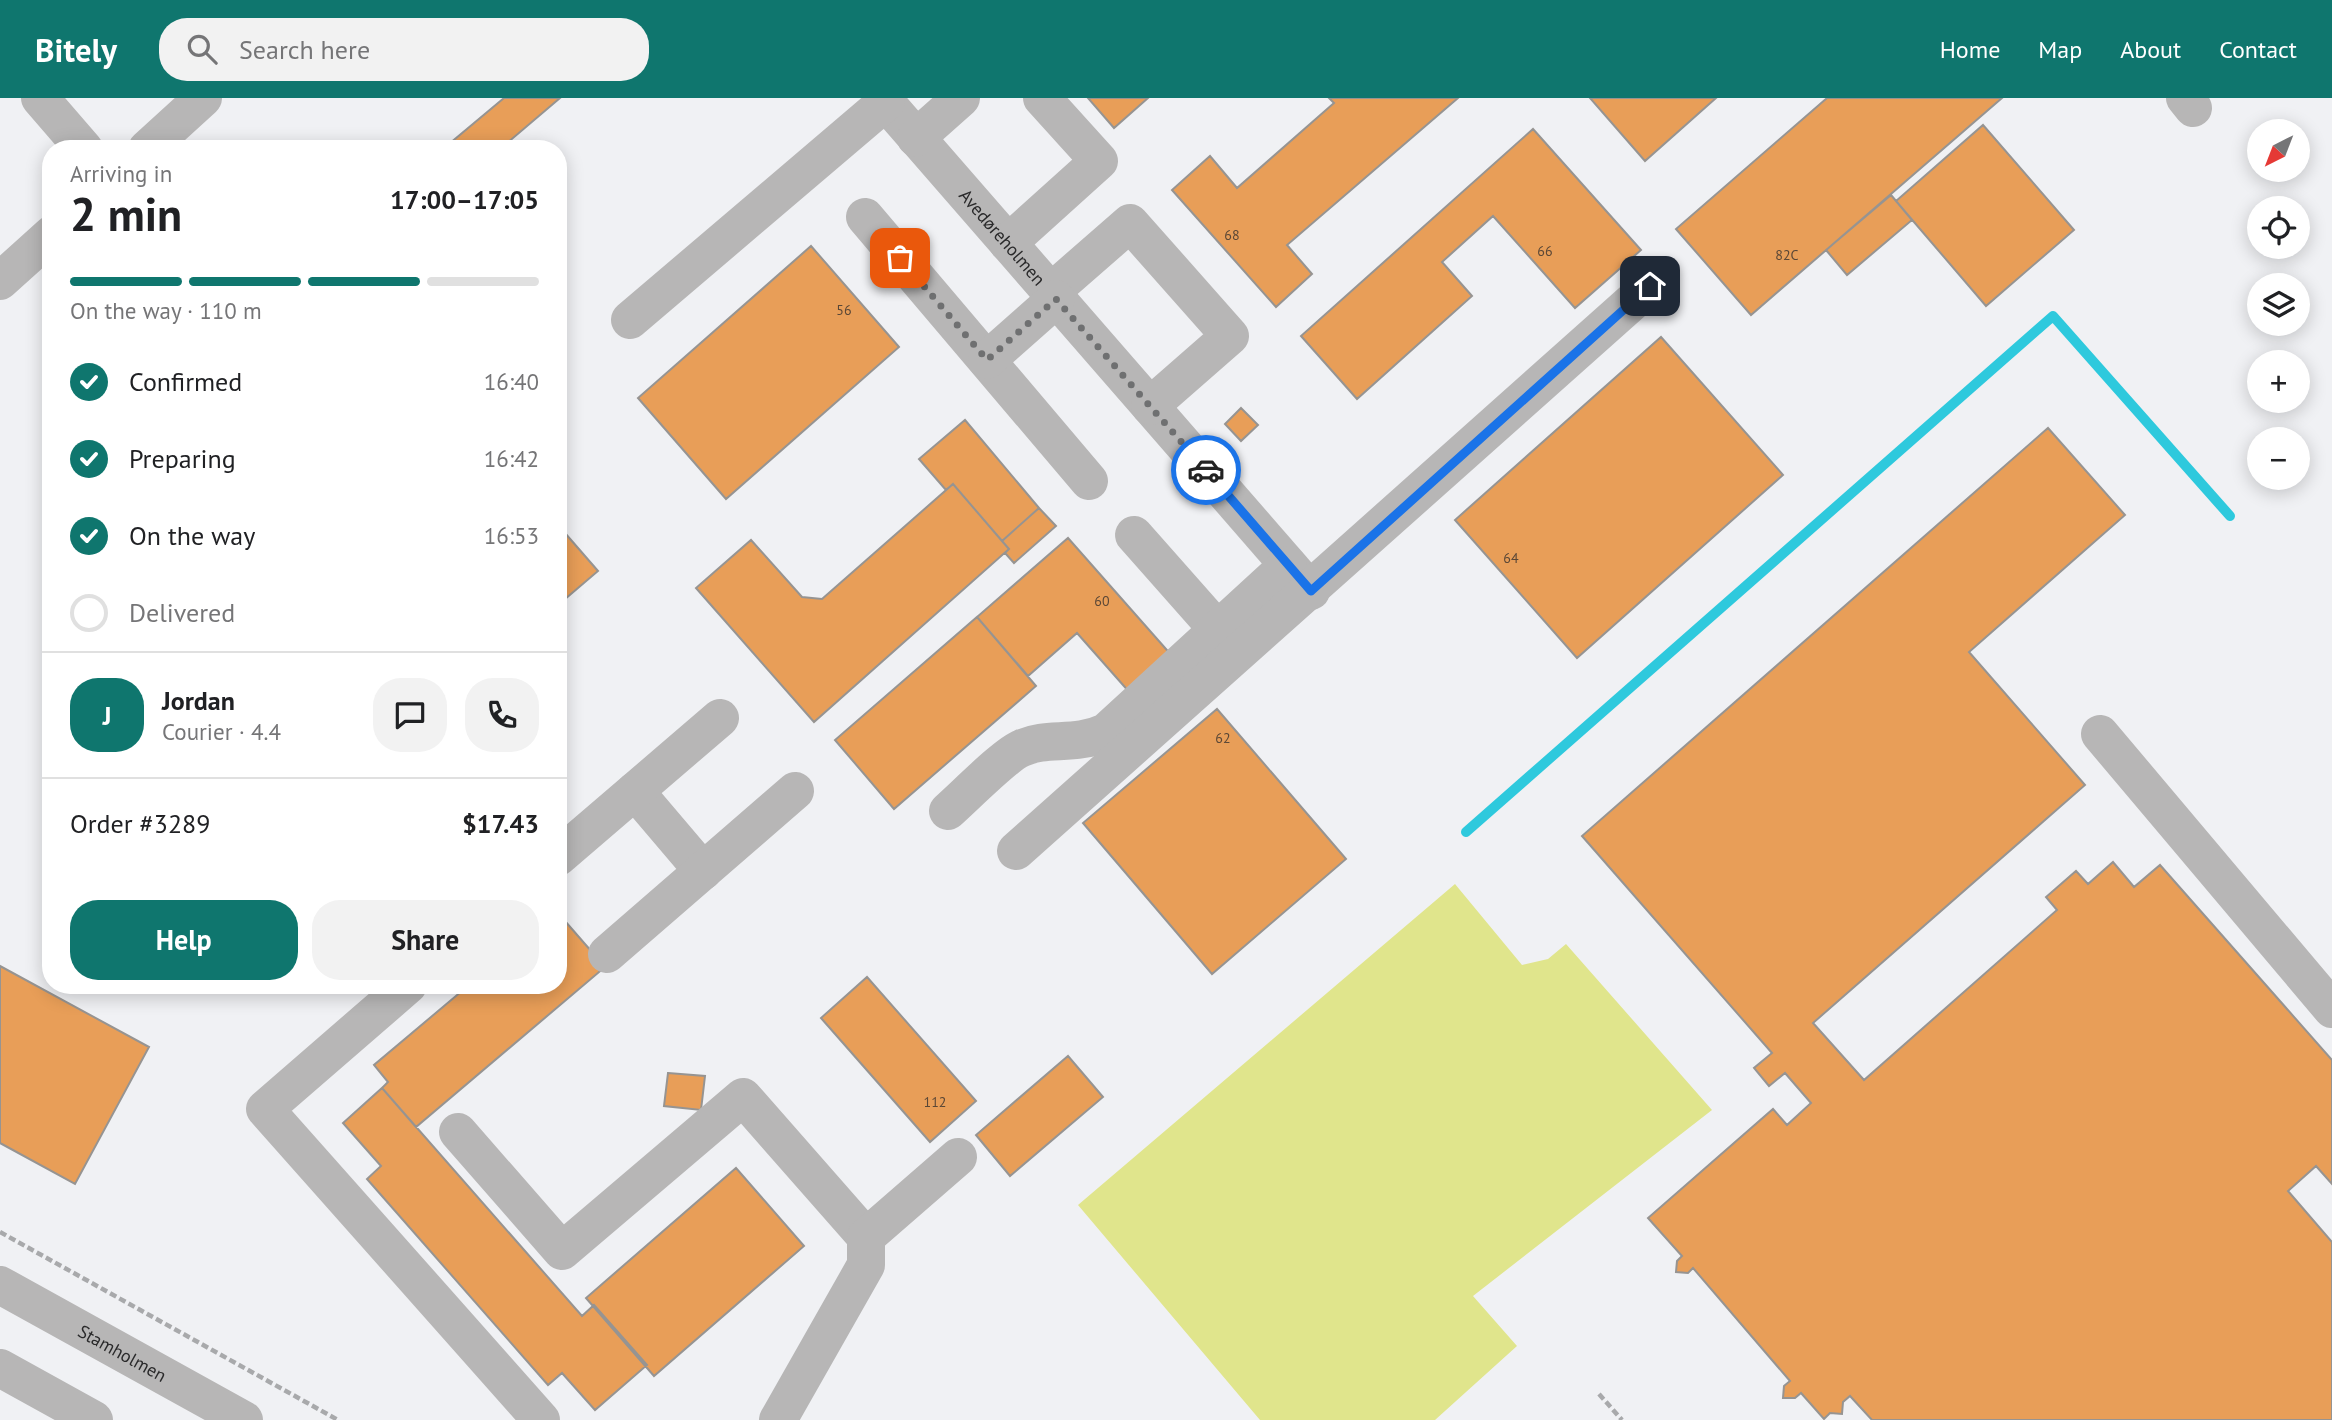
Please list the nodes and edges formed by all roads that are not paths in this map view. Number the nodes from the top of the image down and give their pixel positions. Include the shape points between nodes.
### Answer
1 (40, 98) edge
2 (203, 98) edge
3 (961, 98) edge
4 (1042, 98) edge
5 (884, 100) edge
6 (916, 138) junction
7 (76, 140) edge
8 (157, 140) edge
9 (865, 217) dead end
10 (42, 243) edge
11 (1008, 243) junction
12 (0, 281) edge
13 (1650, 286) dead end
14 (1054, 295) junction
15 (630, 320) dead end
16 (987, 360) junction
17 (1150, 406) junction
18 (1089, 481) dead end
19 (1134, 535) dead end
20 (1299, 578) junction
21 (1218, 630) junction
22 (720, 718) dead end
23 (2100, 734) dead end
24 (635, 791) junction
25 (795, 791) dead end
26 (948, 811) dead end
27 (567, 849) edge
28 (1016, 851) dead end
29 (703, 871) junction
30 (607, 954) dead end
31 (398, 994) edge
32 (2332, 1009) edge
33 (458, 1132) dead end
34 (958, 1157) dead end
35 (866, 1237) junction
36 (0, 1285) edge
37 (0, 1368) edge
38 (94, 1420) edge
39 (244, 1420) edge
40 (541, 1420) edge
41 (779, 1420) edge

1 - 7 street
2 - 8 street
3 - 6 street
4 - 11 street via 1099,161
5 - 6 street, Avedøreholmen
5 - 15 street
6 - 11 street, Avedøreholmen
9 - 16 street
10 - 12 street
11 - 14 street, Avedøreholmen
13 - 20 street
14 - 16 street
14 - 17 street, Avedøreholmen
14 - 17 street via 1130,223 1230,336
16 - 18 street
17 - 20 street, Avedøreholmen
19 - 21 street
20 - 21 street
20 - 28 street
21 - 26 street via 1106,732 1088,741 1021,748
22 - 24 street
23 - 32 street
24 - 27 street
24 - 29 street
25 - 29 street
29 - 30 street
31 - 40 street via 265,1109
33 - 35 street via 562,1251 743,1097
34 - 35 street
35 - 41 street via 866,1265
36 - 39 street, Stamholmen
37 - 38 street

